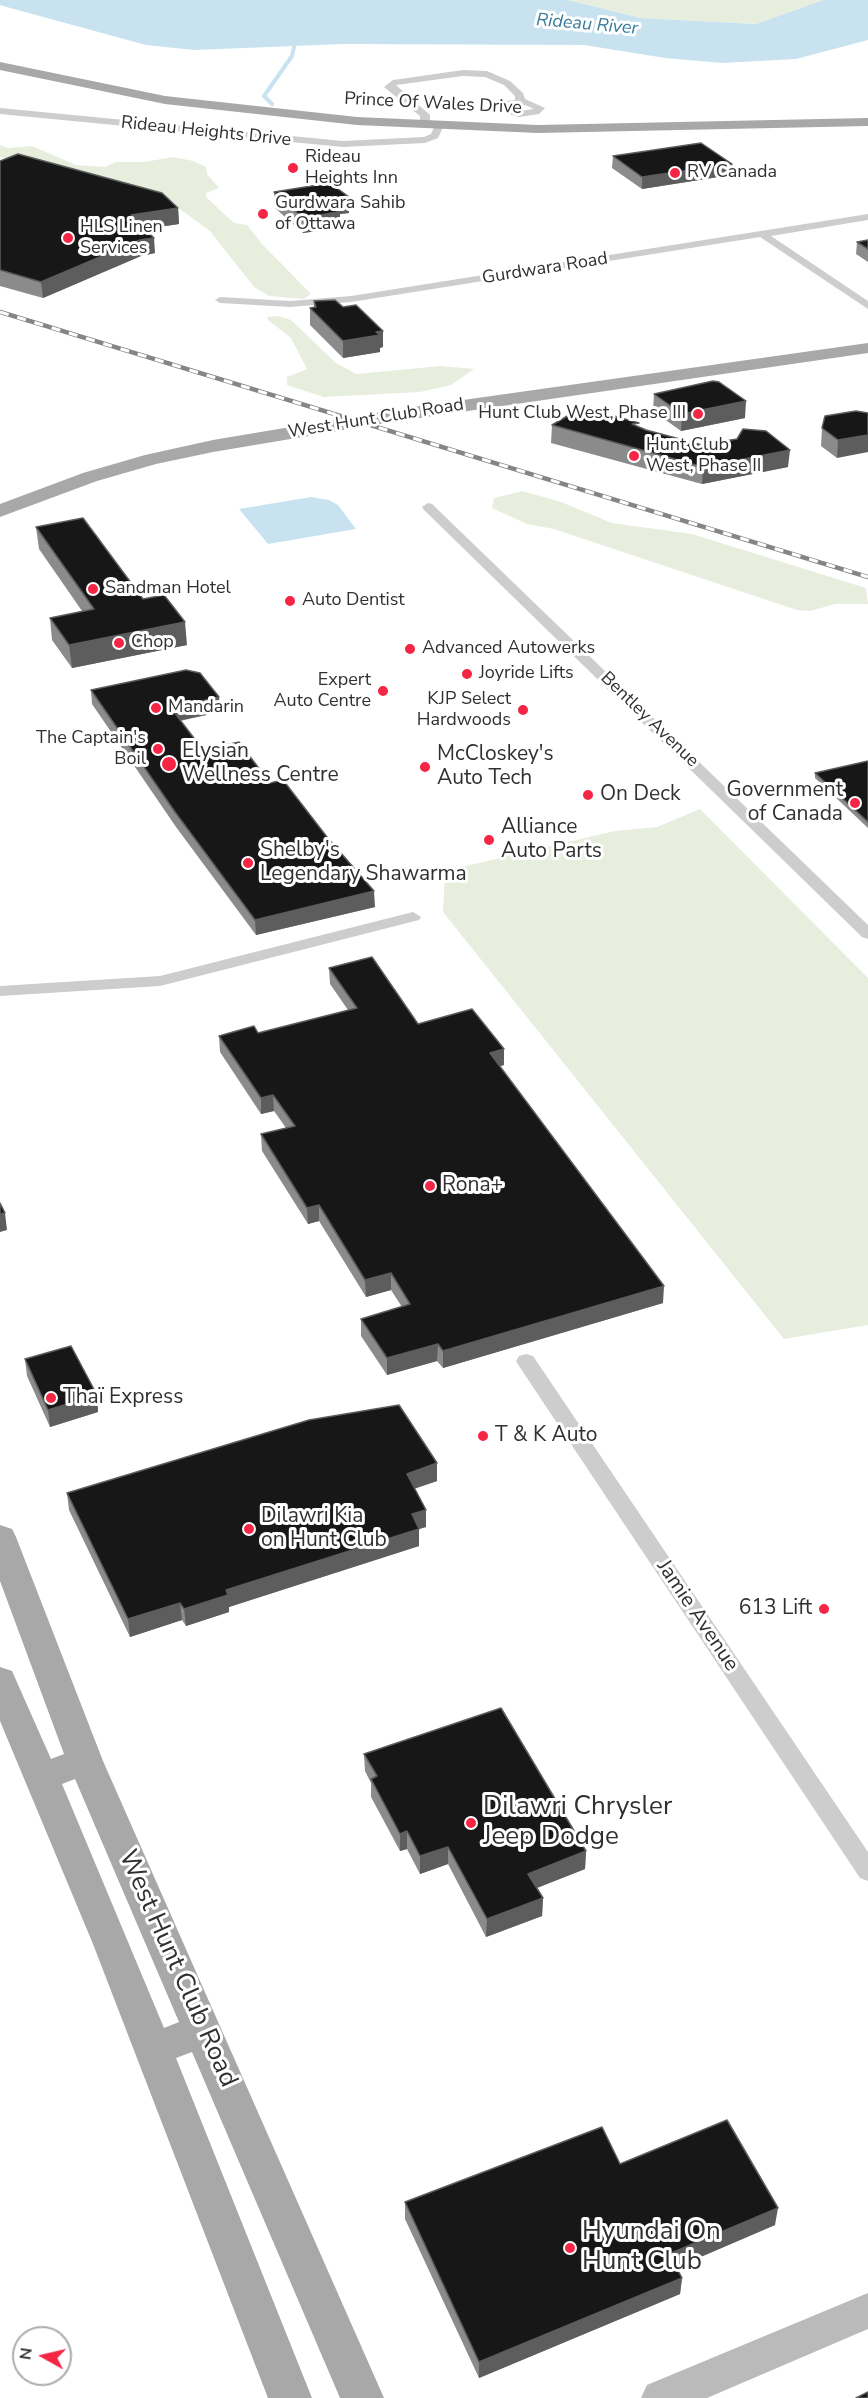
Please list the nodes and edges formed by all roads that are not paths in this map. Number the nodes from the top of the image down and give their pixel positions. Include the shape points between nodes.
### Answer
1 (0, 66) edge
2 (520, 102) dead end
3 (0, 111) edge
4 (868, 122) edge
5 (432, 125) junction
6 (868, 217) edge
7 (763, 235) junction
8 (220, 300) dead end
9 (868, 306) edge
10 (868, 337) edge
11 (868, 348) edge
12 (162, 452) junction
13 (0, 497) edge
14 (428, 507) dead end
15 (0, 512) edge
16 (413, 917) dead end
17 (868, 934) edge
18 (0, 991) edge
19 (526, 1361) dead end
20 (0, 1537) edge
21 (0, 1680) edge
22 (85, 1761) junction
23 (40, 1777) junction
24 (868, 1871) edge
25 (204, 2030) junction
26 (154, 2049) junction
27 (868, 2311) edge
28 (290, 2398) edge
29 (362, 2398) edge
30 (661, 2398) edge

1 - 5 main road, Prince Of Wales Drive via 210,106
2 - 5 street via 520,95 507,83 487,74 463,73 393,83 389,87
3 - 5 street, Rideau Heights Drive via 343,144 425,140 435,136
4 - 5 main road, Prince Of Wales Drive via 609,129
6 - 7 street, Gurdwara Road
7 - 8 street, Gurdwara Road via 351,299 290,304
7 - 9 street
10 - 12 main road, West Hunt Club Road via 303,421
11 - 12 main road, West Hunt Club Road
12 - 13 main road, West Hunt Club Road via 71,472
12 - 15 main road, West Hunt Club Road
14 - 17 street, Bentley Avenue
16 - 18 street via 160,981
19 - 24 street, Jamie Avenue
20 - 22 main road, West Hunt Club Road
21 - 23 main road
22 - 23 main road
22 - 25 main road, West Hunt Club Road
23 - 26 main road
25 - 26 main road
25 - 29 main road, West Hunt Club Road
26 - 28 main road
27 - 30 street

